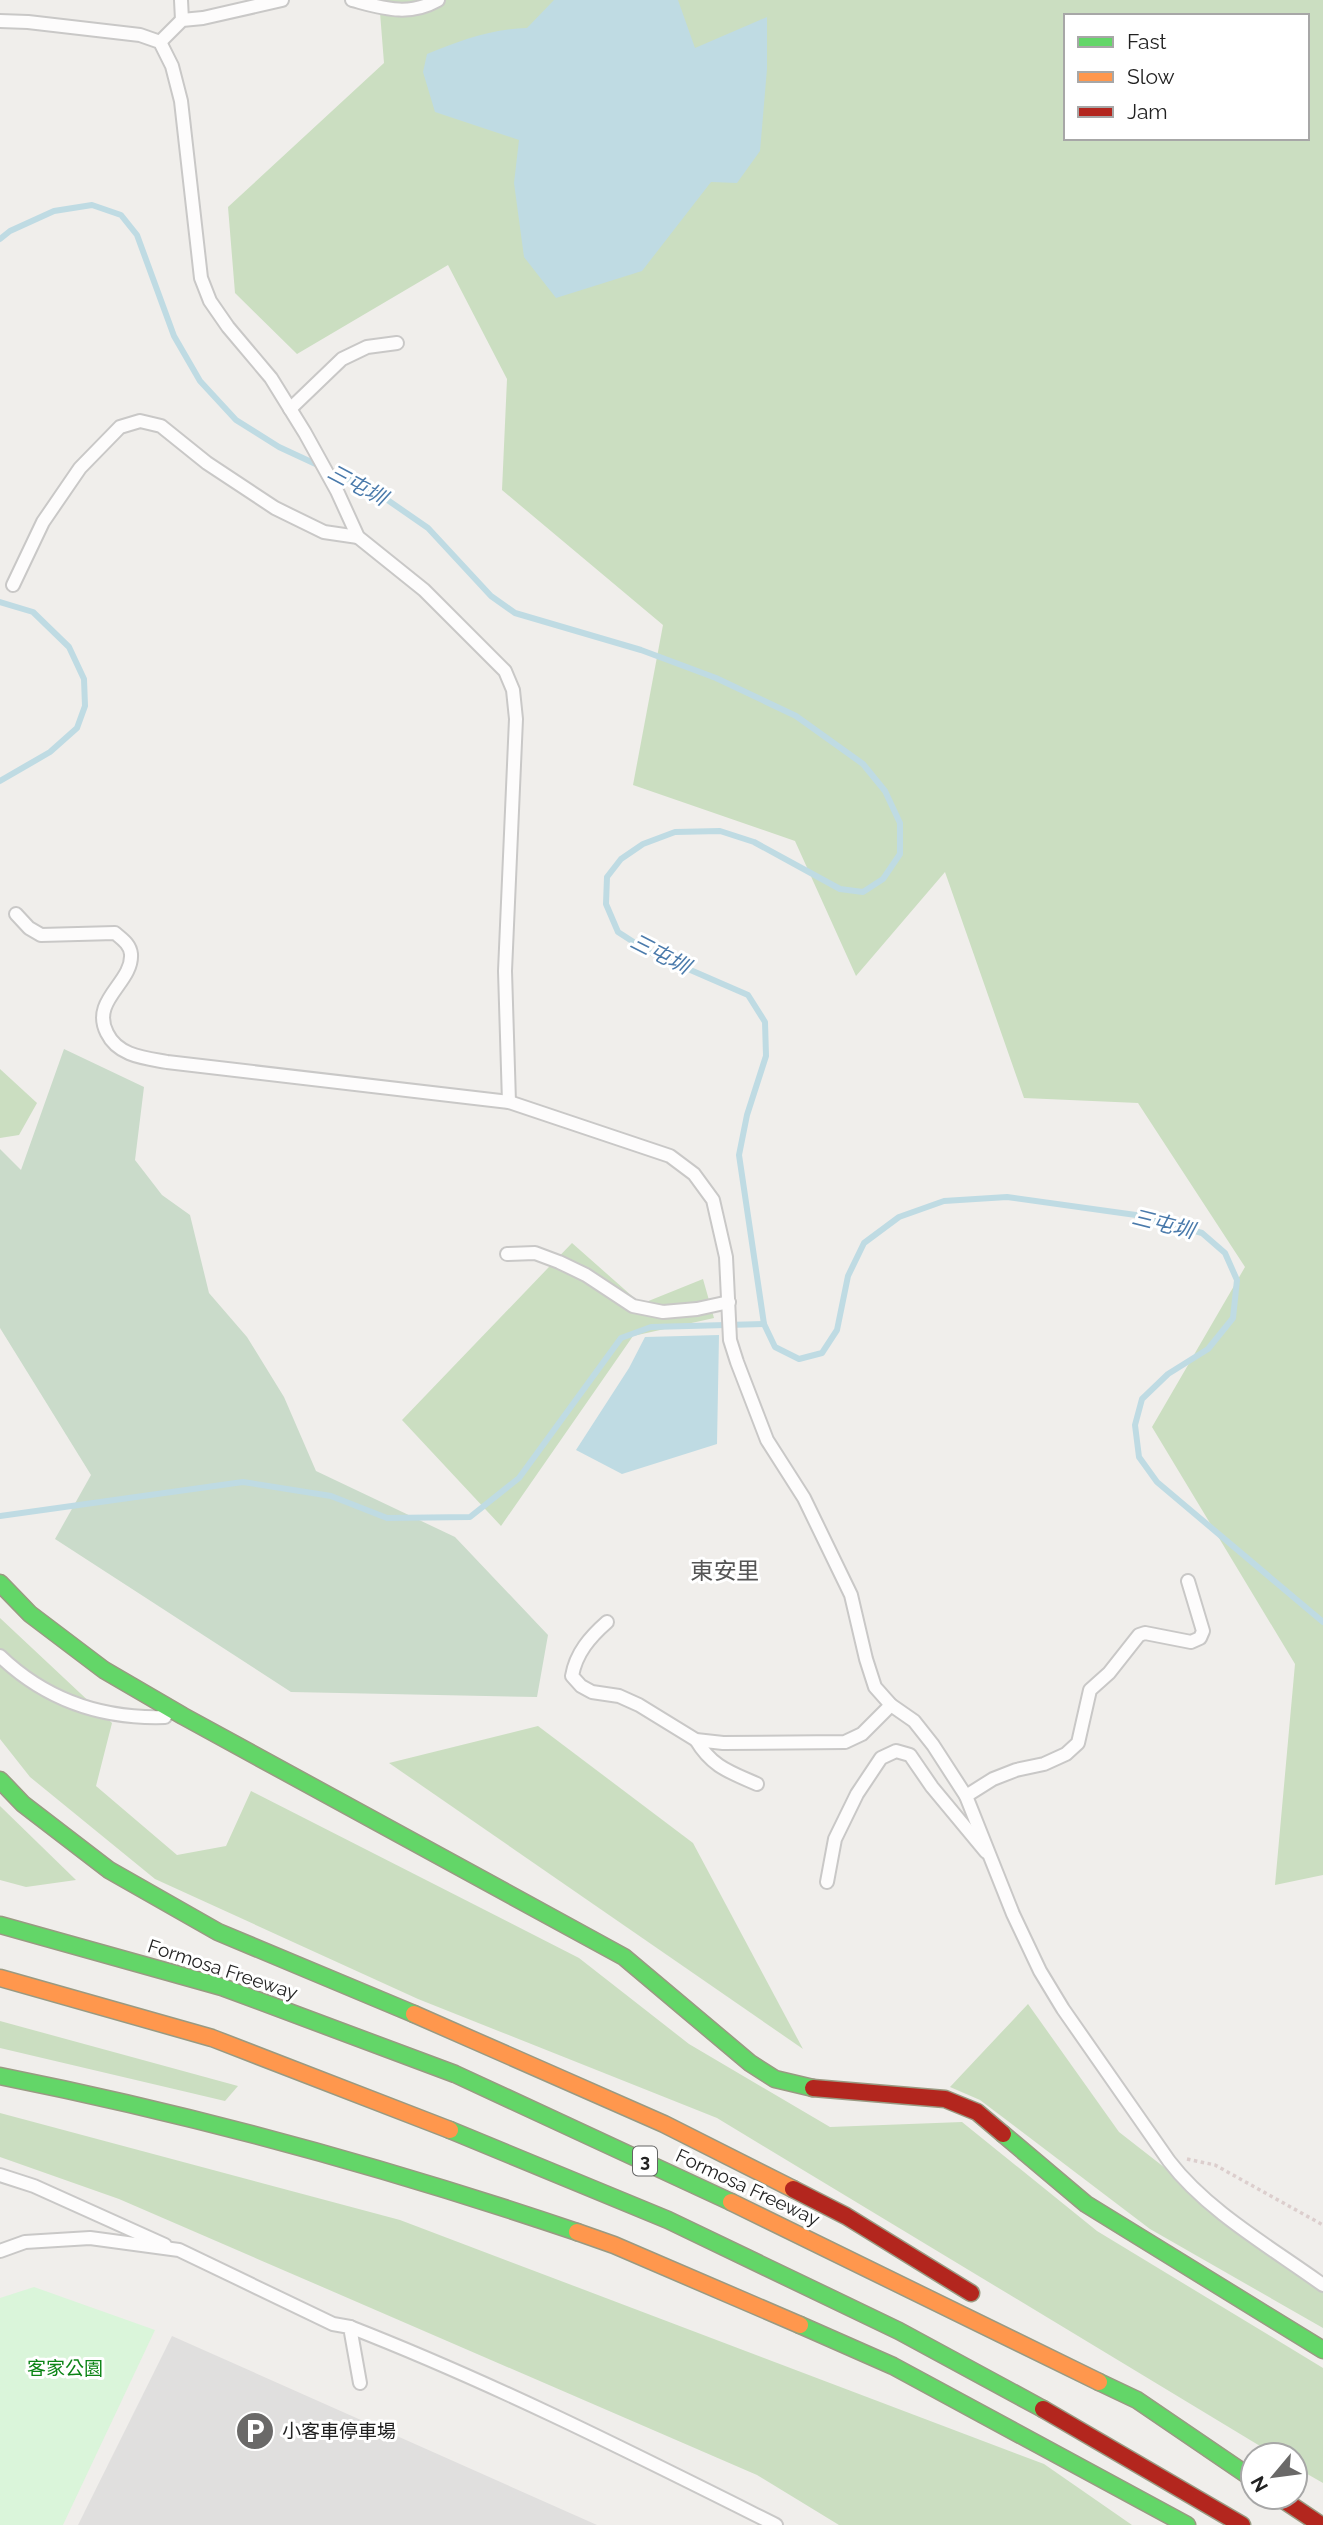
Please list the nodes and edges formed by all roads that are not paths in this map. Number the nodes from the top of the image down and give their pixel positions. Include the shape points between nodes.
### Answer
1 (181, 0) edge
2 (282, 0) edge
3 (352, 0) edge
4 (438, 0) edge
5 (182, 20) junction
6 (0, 21) edge
7 (160, 42) junction
8 (397, 343) dead end
9 (290, 409) junction
10 (358, 537) junction
11 (13, 584) dead end
12 (16, 914) dead end
13 (509, 1101) junction
14 (507, 1254) dead end
15 (729, 1302) junction
16 (1188, 1581) dead end
17 (0, 1583) edge
18 (607, 1622) dead end
19 (0, 1656) edge
20 (891, 1706) junction
21 (183, 1716) junction
22 (696, 1740) junction
23 (0, 1780) edge
24 (757, 1784) dead end
25 (966, 1796) junction
26 (993, 1860) junction
27 (827, 1882) dead end
28 (0, 1925) edge
29 (0, 1978) edge
30 (0, 2076) edge
31 (0, 2175) edge
32 (178, 2250) junction
33 (0, 2251) edge
34 (1323, 2285) edge
35 (989, 2305) dead end
36 (1024, 2327) dead end
37 (350, 2328) junction
38 (1323, 2350) edge
39 (360, 2382) dead end
40 (1138, 2400) junction
41 (1239, 2469) edge
42 (1300, 2511) edge
43 (776, 2525) edge
44 (1187, 2525) edge
45 (1242, 2525) edge
46 (1321, 2525) edge

1 - 5 lane
2 - 5 lane
3 - 4 lane via 406,11
5 - 7 lane
6 - 7 lane via 140,35
7 - 9 lane via 181,101 201,278 209,301
8 - 9 lane via 367,347 342,359
9 - 10 lane
10 - 11 lane via 324,532 275,508 160,426 140,421 120,427 80,468 43,522
10 - 13 lane via 424,590 505,671 513,691 516,719 505,971
12 - 13 lane via 41,935 115,933 127,943 131,955 106,1004 102,1023 111,1041 130,1055
13 - 15 lane via 670,1156 694,1174 713,1200 726,1257
14 - 15 lane via 535,1253 559,1262 634,1306 663,1312
15 - 20 lane via 730,1340 767,1440 829,1545 851,1595 875,1687
16 - 25 lane via 1203,1631 1200,1638 1191,1642 1139,1635 1090,1690 1078,1744 1044,1764 993,1779
17 - 21 main road via 30,1614 103,1670
18 - 22 lane via 591,1637 572,1676 592,1692 619,1696
19 - 21 lane via 20,1676 78,1706 118,1716
20 - 22 lane via 862,1734 845,1742
20 - 25 lane via 914,1721
21 - 38 main road via 624,1958 775,2079 814,2088 945,2099 977,2112 1086,2204
22 - 24 lane via 719,1768
23 - 35 main road via 23,1804 109,1870 218,1932 664,2124 846,2217
25 - 26 lane
26 - 27 lane via 910,1755 896,1751 881,1758 857,1794 835,1839
26 - 34 lane via 1040,1971 1169,2161 1213,2206
28 - 40 main road, Formosa Freeway / 3 via 222,1987 456,2074 749,2210
29 - 45 main road, 3 via 212,2038 668,2220 899,2331
30 - 44 main road via 101,2096 335,2155 614,2245 893,2366
31 - 32 lane
32 - 33 lane via 90,2238 25,2242
32 - 37 lane
36 - 40 main road
37 - 39 lane
37 - 43 lane via 528,2403
40 - 41 main road, Formosa Freeway / 3
42 - 46 main road

